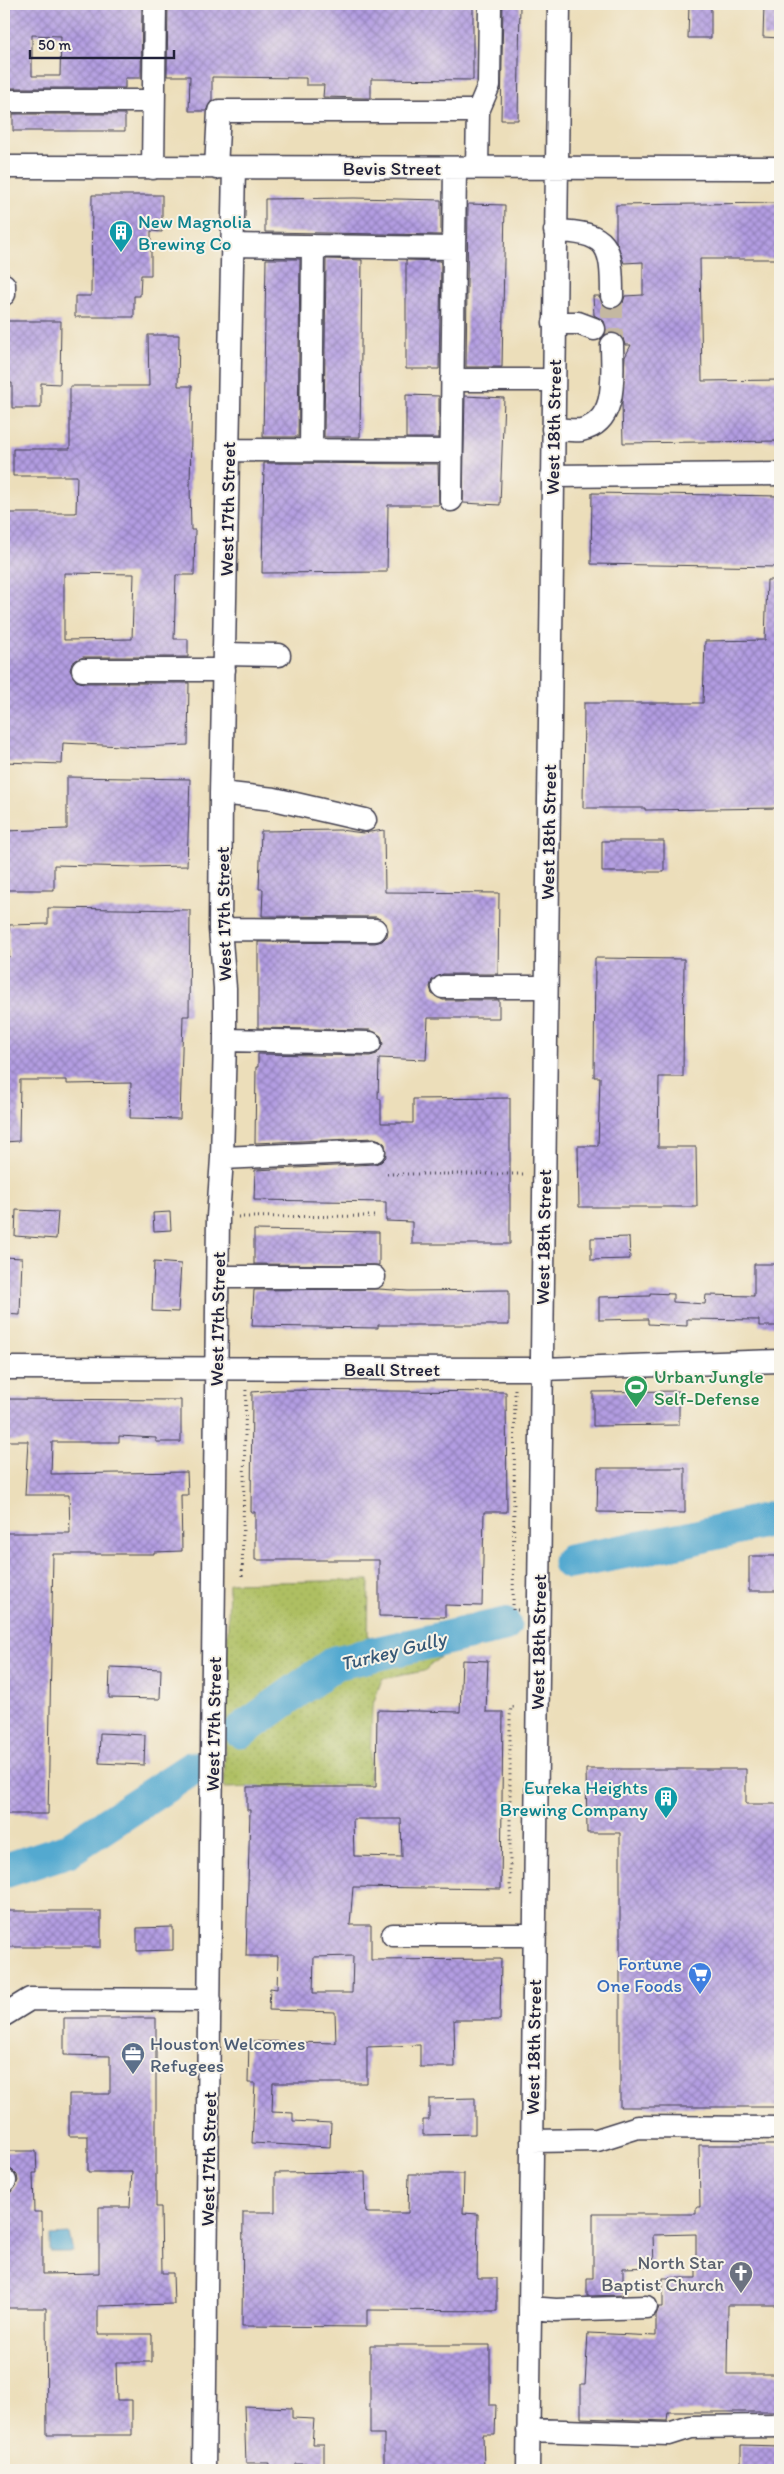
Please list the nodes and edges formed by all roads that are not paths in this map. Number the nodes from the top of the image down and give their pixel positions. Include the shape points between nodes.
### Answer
1 (155, 4) edge
2 (490, 4) edge
3 (559, 4) edge
4 (4, 101) edge
5 (153, 101) junction
6 (478, 111) junction
7 (4, 167) edge
8 (556, 167) junction
9 (152, 168) junction
10 (225, 168) junction
11 (466, 168) junction
12 (780, 168) edge
13 (555, 231) junction
14 (232, 245) junction
15 (313, 246) junction
16 (454, 248) junction
17 (4, 285) edge
18 (4, 294) edge
19 (612, 296) tunnel mouth
20 (554, 323) junction
21 (594, 329) dead end
22 (612, 345) tunnel mouth
23 (452, 380) junction
24 (554, 380) junction
25 (553, 429) junction
26 (228, 450) junction
27 (311, 450) junction
28 (451, 451) junction
29 (780, 474) edge
30 (552, 476) junction
31 (451, 500) dead end
32 (279, 655) dead end
33 (224, 662) junction
34 (83, 670) dead end
35 (221, 793) junction
36 (365, 820) dead end
37 (220, 929) junction
38 (375, 930) dead end
39 (443, 987) dead end
40 (546, 987) junction
41 (225, 1040) junction
42 (370, 1043) dead end
43 (374, 1151) dead end
44 (222, 1158) junction
45 (218, 1277) junction
46 (374, 1277) dead end
47 (780, 1361) edge
48 (4, 1368) edge
49 (217, 1369) junction
50 (542, 1369) junction
51 (393, 1935) dead end
52 (534, 1935) junction
53 (210, 2000) junction
54 (4, 2015) edge
55 (780, 2128) edge
56 (532, 2141) junction
57 (646, 2306) dead end
58 (530, 2308) junction
59 (780, 2426) edge
60 (528, 2430) junction
61 (204, 2470) edge
62 (528, 2470) edge

1 - 5 street
2 - 6 street via 489,85
3 - 8 street, West 18th Street
4 - 5 street
5 - 9 street
6 - 10 street, West 17th Street via 219,110
6 - 11 street
7 - 9 street, Bevis Street
8 - 11 street, Bevis Street
8 - 12 street, Bevis Street
8 - 13 street, West 18th Street
9 - 10 street, Bevis Street
10 - 11 street, Bevis Street
10 - 14 street, West 17th Street
11 - 16 street
13 - 19 street via 582,231 602,242 611,260
13 - 20 street, West 18th Street
14 - 15 street
14 - 26 street, West 17th Street
15 - 16 street
15 - 27 street
16 - 23 street
17 - 18 street
20 - 21 street via 578,323
20 - 24 street, West 18th Street
22 - 25 street via 612,391 604,414 581,430
23 - 24 street
23 - 28 street
24 - 25 street, West 18th Street
25 - 30 street, West 18th Street
26 - 27 street
26 - 33 street, West 17th Street
27 - 28 street
28 - 31 street
29 - 30 street
30 - 40 street, West 18th Street
32 - 33 street
33 - 34 street
33 - 35 street, West 17th Street
35 - 36 street via 274,799
35 - 37 street, West 17th Street
37 - 38 street
37 - 41 street, West 17th Street
39 - 40 street
40 - 50 street, West 18th Street
41 - 42 street
41 - 44 street, West 17th Street
43 - 44 street
44 - 45 street, West 17th Street
45 - 46 street
45 - 49 street, West 17th Street
47 - 50 street, Beall Street
48 - 49 street, Beall Street
49 - 50 street, Beall Street
49 - 53 street, West 17th Street
50 - 52 street, West 18th Street
51 - 52 street
52 - 56 street, West 18th Street
53 - 54 street via 30,1999
53 - 61 street, West 17th Street
55 - 56 street via 638,2126 597,2140
56 - 58 street, West 18th Street
57 - 58 street
58 - 60 street, West 18th Street
59 - 60 street via 691,2426 670,2434
60 - 62 street, West 18th Street

